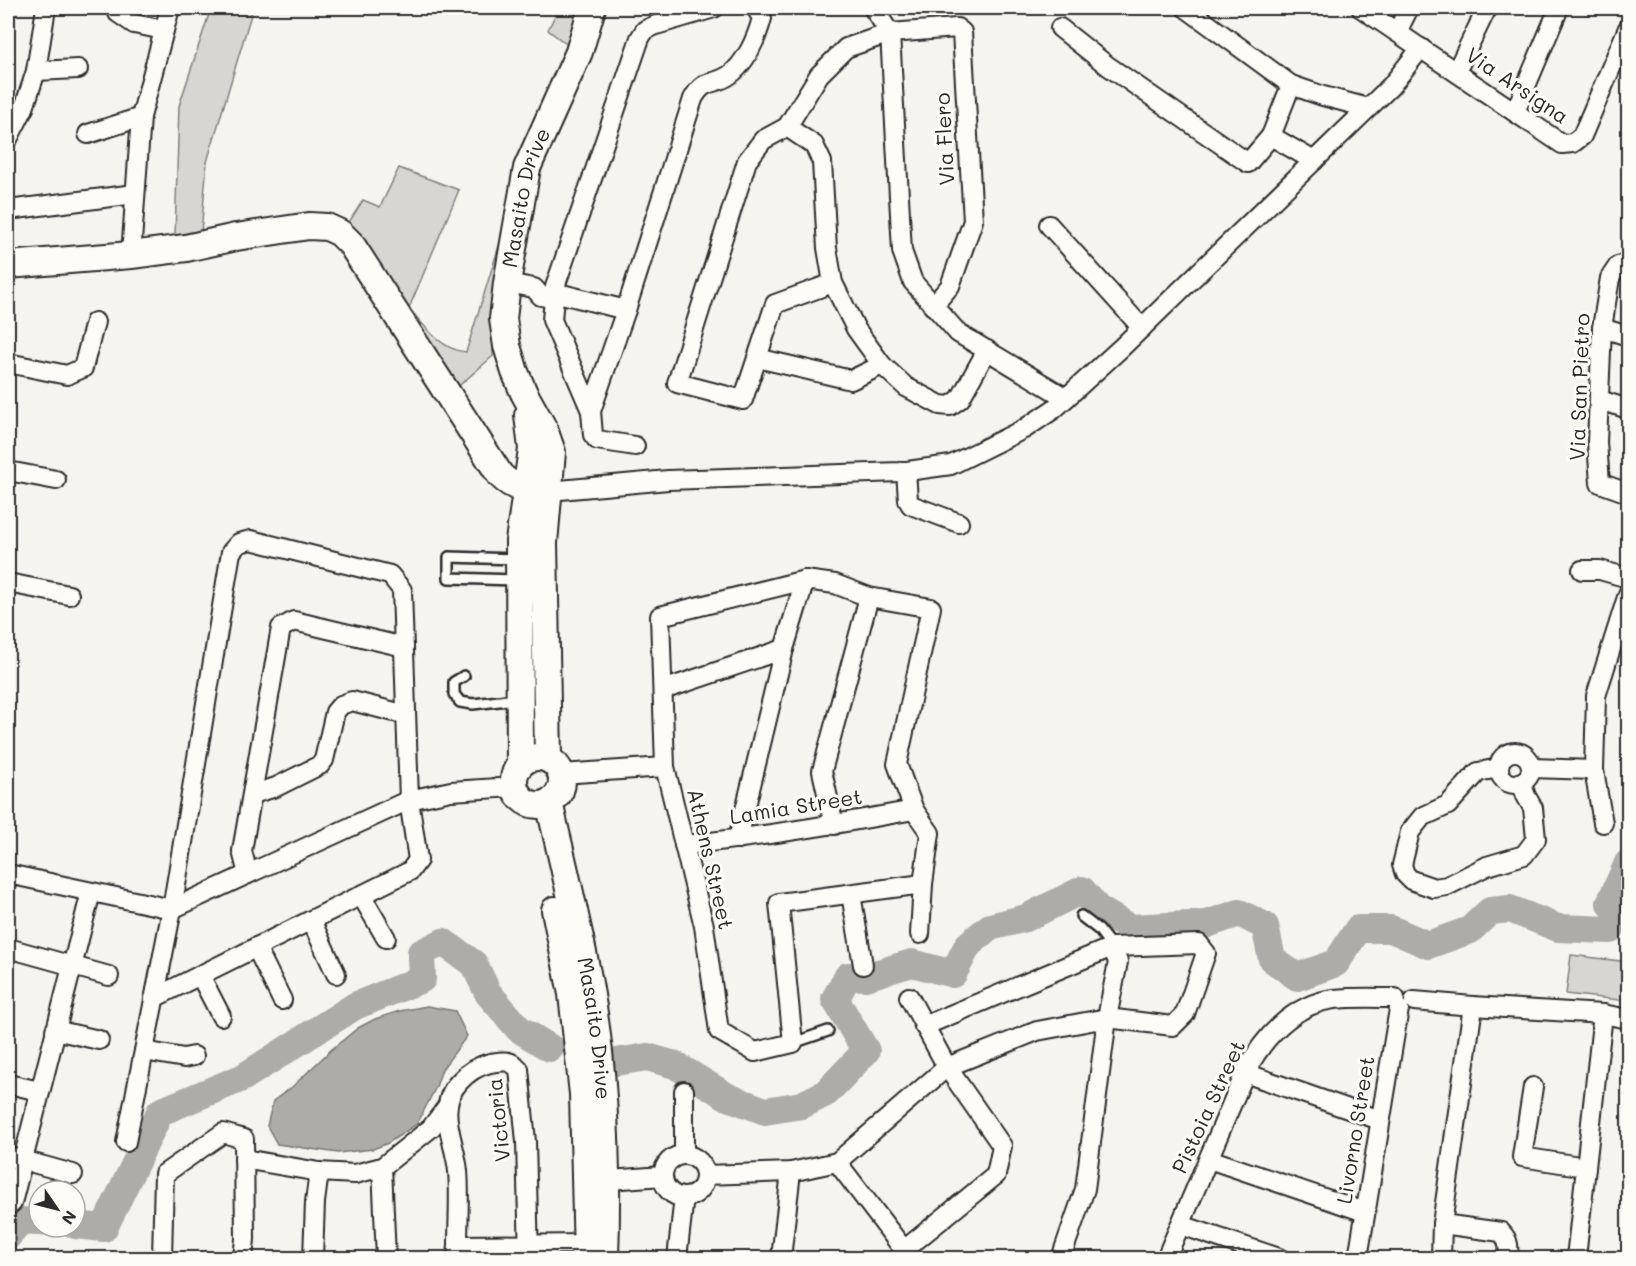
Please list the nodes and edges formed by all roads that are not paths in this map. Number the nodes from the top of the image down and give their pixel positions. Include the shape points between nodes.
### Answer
1 (46, 8) edge
2 (170, 8) edge
3 (591, 8) edge
4 (714, 8) edge
5 (756, 8) edge
6 (873, 8) edge
7 (1186, 8) edge
8 (1361, 8) edge
9 (1409, 8) edge
10 (1487, 8) edge
11 (1559, 8) edge
12 (118, 13) dead end
13 (1060, 27) dead end
14 (1629, 28) edge
15 (164, 30) junction
16 (1397, 32) junction
17 (890, 33) junction
18 (1421, 48) junction
19 (78, 69) dead end
20 (36, 71) junction
21 (1456, 72) junction
22 (1291, 85) junction
23 (1368, 108) junction
24 (1515, 112) junction
25 (141, 117) junction
26 (787, 127) junction
27 (88, 134) dead end
28 (1272, 136) junction
29 (8, 139) edge
30 (1314, 161) junction
31 (135, 194) junction
32 (8, 210) edge
33 (1049, 225) dead end
34 (131, 255) junction
35 (1623, 264) edge
36 (8, 265) edge
37 (507, 283) junction
38 (833, 283) junction
39 (554, 292) junction
40 (933, 306) junction
41 (626, 310) junction
42 (94, 322) dead end
43 (1142, 328) junction
44 (1602, 328) junction
45 (1629, 336) edge
46 (987, 350) junction
47 (757, 358) junction
48 (8, 363) edge
49 (882, 365) junction
50 (1066, 398) junction
51 (1600, 400) junction
52 (1629, 409) edge
53 (591, 411) junction
54 (636, 446) dead end
55 (8, 471) edge
56 (906, 471) junction
57 (56, 480) dead end
58 (538, 491) junction
59 (1629, 493) edge
60 (959, 523) dead end
61 (519, 570) junction
62 (1582, 570) dead end
63 (1629, 578) edge
64 (805, 580) junction
65 (8, 583) edge
66 (1629, 594) edge
67 (69, 595) dead end
68 (869, 597) junction
69 (404, 647) junction
70 (784, 649) junction
71 (464, 676) dead end
72 (663, 690) junction
73 (519, 699) junction
74 (406, 715) junction
75 (554, 766) junction
76 (665, 767) junction
77 (1499, 768) junction
78 (1594, 770) junction
79 (1526, 775) junction
80 (517, 776) junction
81 (253, 794) junction
82 (409, 800) junction
83 (541, 803) junction
84 (914, 810) junction
85 (1603, 823) dead end
86 (834, 825) junction
87 (738, 839) junction
88 (684, 845) junction
89 (8, 874) edge
90 (248, 874) junction
91 (923, 884) junction
92 (90, 892) junction
93 (850, 894) junction
94 (361, 895) junction
95 (171, 909) junction
96 (1081, 916) dead end
97 (311, 920) junction
98 (920, 934) dead end
99 (386, 938) dead end
100 (256, 947) junction
101 (1112, 947) junction
102 (8, 948) edge
103 (72, 965) junction
104 (863, 965) dead end
105 (336, 974) dead end
106 (200, 975) junction
107 (110, 976) dead end
108 (909, 997) dead end
109 (154, 998) junction
110 (282, 1000) dead end
111 (1403, 1002) junction
112 (1473, 1006) junction
113 (1603, 1014) junction
114 (220, 1017) dead end
115 (1107, 1018) junction
116 (1629, 1019) edge
117 (924, 1026) junction
118 (55, 1030) junction
119 (828, 1031) dead end
120 (99, 1040) dead end
121 (793, 1043) junction
122 (144, 1051) junction
123 (194, 1056) dead end
124 (946, 1068) junction
125 (1245, 1074) junction
126 (8, 1084) edge
127 (1533, 1087) dead end
128 (40, 1091) junction
129 (684, 1091) dead end
130 (446, 1108) junction
131 (1380, 1120) junction
132 (126, 1142) dead end
133 (684, 1154) junction
134 (15, 1158) edge
135 (244, 1159) junction
136 (1209, 1159) junction
137 (837, 1162) junction
138 (382, 1167) junction
139 (1586, 1167) junction
140 (319, 1172) junction
141 (791, 1172) junction
142 (72, 1174) dead end
143 (705, 1175) junction
144 (663, 1176) junction
145 (596, 1181) junction
146 (684, 1197) junction
147 (8, 1206) edge
148 (1365, 1212) junction
149 (1180, 1224) junction
150 (1442, 1224) junction
151 (530, 1251) edge
152 (596, 1251) edge
153 (458, 1252) edge
154 (162, 1258) edge
155 (243, 1258) edge
156 (313, 1258) edge
157 (386, 1258) edge
158 (677, 1258) edge
159 (781, 1258) edge
160 (1061, 1258) edge
161 (1166, 1258) edge
162 (1279, 1258) edge
163 (1358, 1258) edge
164 (1442, 1258) edge
165 (1508, 1258) edge
166 (1576, 1258) edge

1 - 20 street
2 - 15 street
3 - 37 street, Masaito Drive via 579,52 527,168
4 - 39 street via 656,25 645,30 640,38
5 - 41 street via 762,18 759,29 741,63 727,76 698,90 693,99
6 - 17 street
7 - 22 street
8 - 16 street, Via Arsigna
9 - 16 street
10 - 21 street
11 - 24 street
12 - 15 street via 134,24
13 - 28 street via 1108,66 1248,163
14 - 24 street, Via Arsigna via 1582,136 1573,143 1562,144
15 - 25 street
16 - 18 street, Via Arsigna
17 - 26 street via 846,48 819,75
17 - 40 street via 902,251 914,282
17 - 40 street, Via Flero via 957,28 962,32 973,221 950,286
18 - 21 street, Via Arsigna
18 - 23 street
19 - 20 street
20 - 29 street
21 - 24 street, Via Arsigna
22 - 23 street
22 - 28 street
23 - 30 street
25 - 27 street
25 - 31 street
26 - 38 street via 814,145 822,162 826,248
26 - 47 street via 763,140 747,161 677,383 744,399
28 - 30 street
30 - 43 street
31 - 32 street
31 - 34 street
33 - 43 street
34 - 36 street
34 - 58 street via 309,226 340,233 351,244 500,475 507,482
35 - 44 street, Via San Pietro via 1610,278
37 - 39 street via 534,288 541,296
37 - 58 street, Masaito Drive via 503,319 507,346 524,393
38 - 47 street via 775,304
38 - 49 street via 856,329
39 - 41 street
39 - 53 street via 552,320
40 - 46 street via 958,333
41 - 53 street
42 - 48 street via 83,368 67,375
43 - 50 street
44 - 45 street
44 - 51 street, Via San Pietro
46 - 49 street via 960,399 950,406 940,405 906,387
46 - 50 street
47 - 49 street via 851,380
50 - 56 street via 1024,429 951,465
51 - 52 street
51 - 59 street, Via San Pietro via 1600,483
53 - 54 street via 597,440
55 - 57 street
56 - 58 street via 668,480
56 - 60 street via 911,505
58 - 61 street, Masaito Drive via 519,541
58 - 75 street, Masaito Drive
61 - 61 lane via 450,557 449,578
61 - 73 street, Masaito Drive
62 - 63 street via 1600,570
64 - 68 street via 835,584
64 - 70 street
64 - 72 street, Athens Street via 660,616
65 - 67 street
66 - 78 street via 1596,696
68 - 84 street via 931,608 897,764
68 - 86 street via 822,771
69 - 74 street
69 - 81 street via 294,621 281,628
69 - 95 street via 402,590 390,575 251,540 239,543 231,552
70 - 72 street
70 - 87 street
71 - 73 lane via 454,682 454,694 460,702
72 - 76 street, Athens Street
73 - 80 street, Masaito Drive
74 - 81 street via 352,701 341,705 335,712 320,765
74 - 82 street
75 - 76 street
75 - 80 street via 533,757
75 - 83 street via 562,780 558,793
76 - 88 street, Athens Street
77 - 79 street via 1509,782
77 - 79 street via 1504,756 1516,752 1526,757
77 - 79 street via 1478,772 1449,806 1422,817 1410,832 1402,865 1411,880 1434,888 1447,886 1487,866 1524,855 1536,839 1533,808 1526,796
78 - 79 street
78 - 85 street
80 - 82 street
80 - 83 street via 521,798
81 - 90 street via 242,851
82 - 90 street
82 - 94 street via 418,860 410,871
83 - 145 street, Masaito Drive via 572,994
84 - 86 street, Lamia Street
84 - 91 street via 930,833
86 - 87 street, Lamia Street
87 - 88 street, Lamia Street
88 - 121 street, Athens Street via 704,926 719,1031 755,1052
89 - 92 street
90 - 95 street
91 - 93 street
91 - 98 street
92 - 95 street
92 - 103 street
93 - 104 street
93 - 121 street via 779,903
94 - 97 street
94 - 99 street
95 - 109 street
96 - 101 lane
97 - 100 street
97 - 105 street
100 - 106 street
100 - 110 street
101 - 115 street via 1118,962
101 - 115 street via 1199,944 1206,953 1185,1014 1173,1026
101 - 117 street
102 - 103 street
103 - 107 street
103 - 118 street
106 - 109 street
106 - 114 street
108 - 117 street
109 - 122 street
111 - 112 street, Pistoia Street
111 - 125 street, Pistoia Street via 1332,999 1310,1007 1287,1019 1269,1035
111 - 131 street, Livorno Street
112 - 113 street, Pistoia Street
112 - 150 street
113 - 116 street, Pistoia Street
113 - 139 street
115 - 124 street via 1037,1031
115 - 160 street via 1085,1189
117 - 124 street
118 - 120 street
118 - 128 street
119 - 121 lane
122 - 123 street
122 - 132 street
124 - 137 street
124 - 137 street via 1002,1146 996,1174 904,1250
125 - 131 street
125 - 136 street, Pistoia Street
126 - 128 street
127 - 139 street via 1522,1157
128 - 134 street
129 - 133 street
130 - 138 street via 431,1128
130 - 151 street, Victoria via 454,1088 480,1066 506,1060 519,1069
130 - 153 street via 458,1170
131 - 148 street, Livorno Street
133 - 143 street via 699,1161
133 - 144 street via 669,1161
134 - 142 street
134 - 147 street via 12,1203
135 - 140 street
135 - 154 street via 244,1139 224,1134 164,1174
135 - 155 street
136 - 148 street
136 - 149 street, Pistoia Street
137 - 141 street
138 - 140 street via 355,1174
138 - 157 street
139 - 166 street
140 - 156 street
141 - 143 street
141 - 159 street
143 - 146 street via 699,1190
144 - 145 street
144 - 146 street via 669,1191
145 - 152 street, Masaito Drive
146 - 158 street
148 - 163 street, Livorno Street
149 - 161 street, Pistoia Street
149 - 162 street
150 - 164 street
150 - 165 street via 1501,1232 1507,1238
151 - 152 street
151 - 153 street

